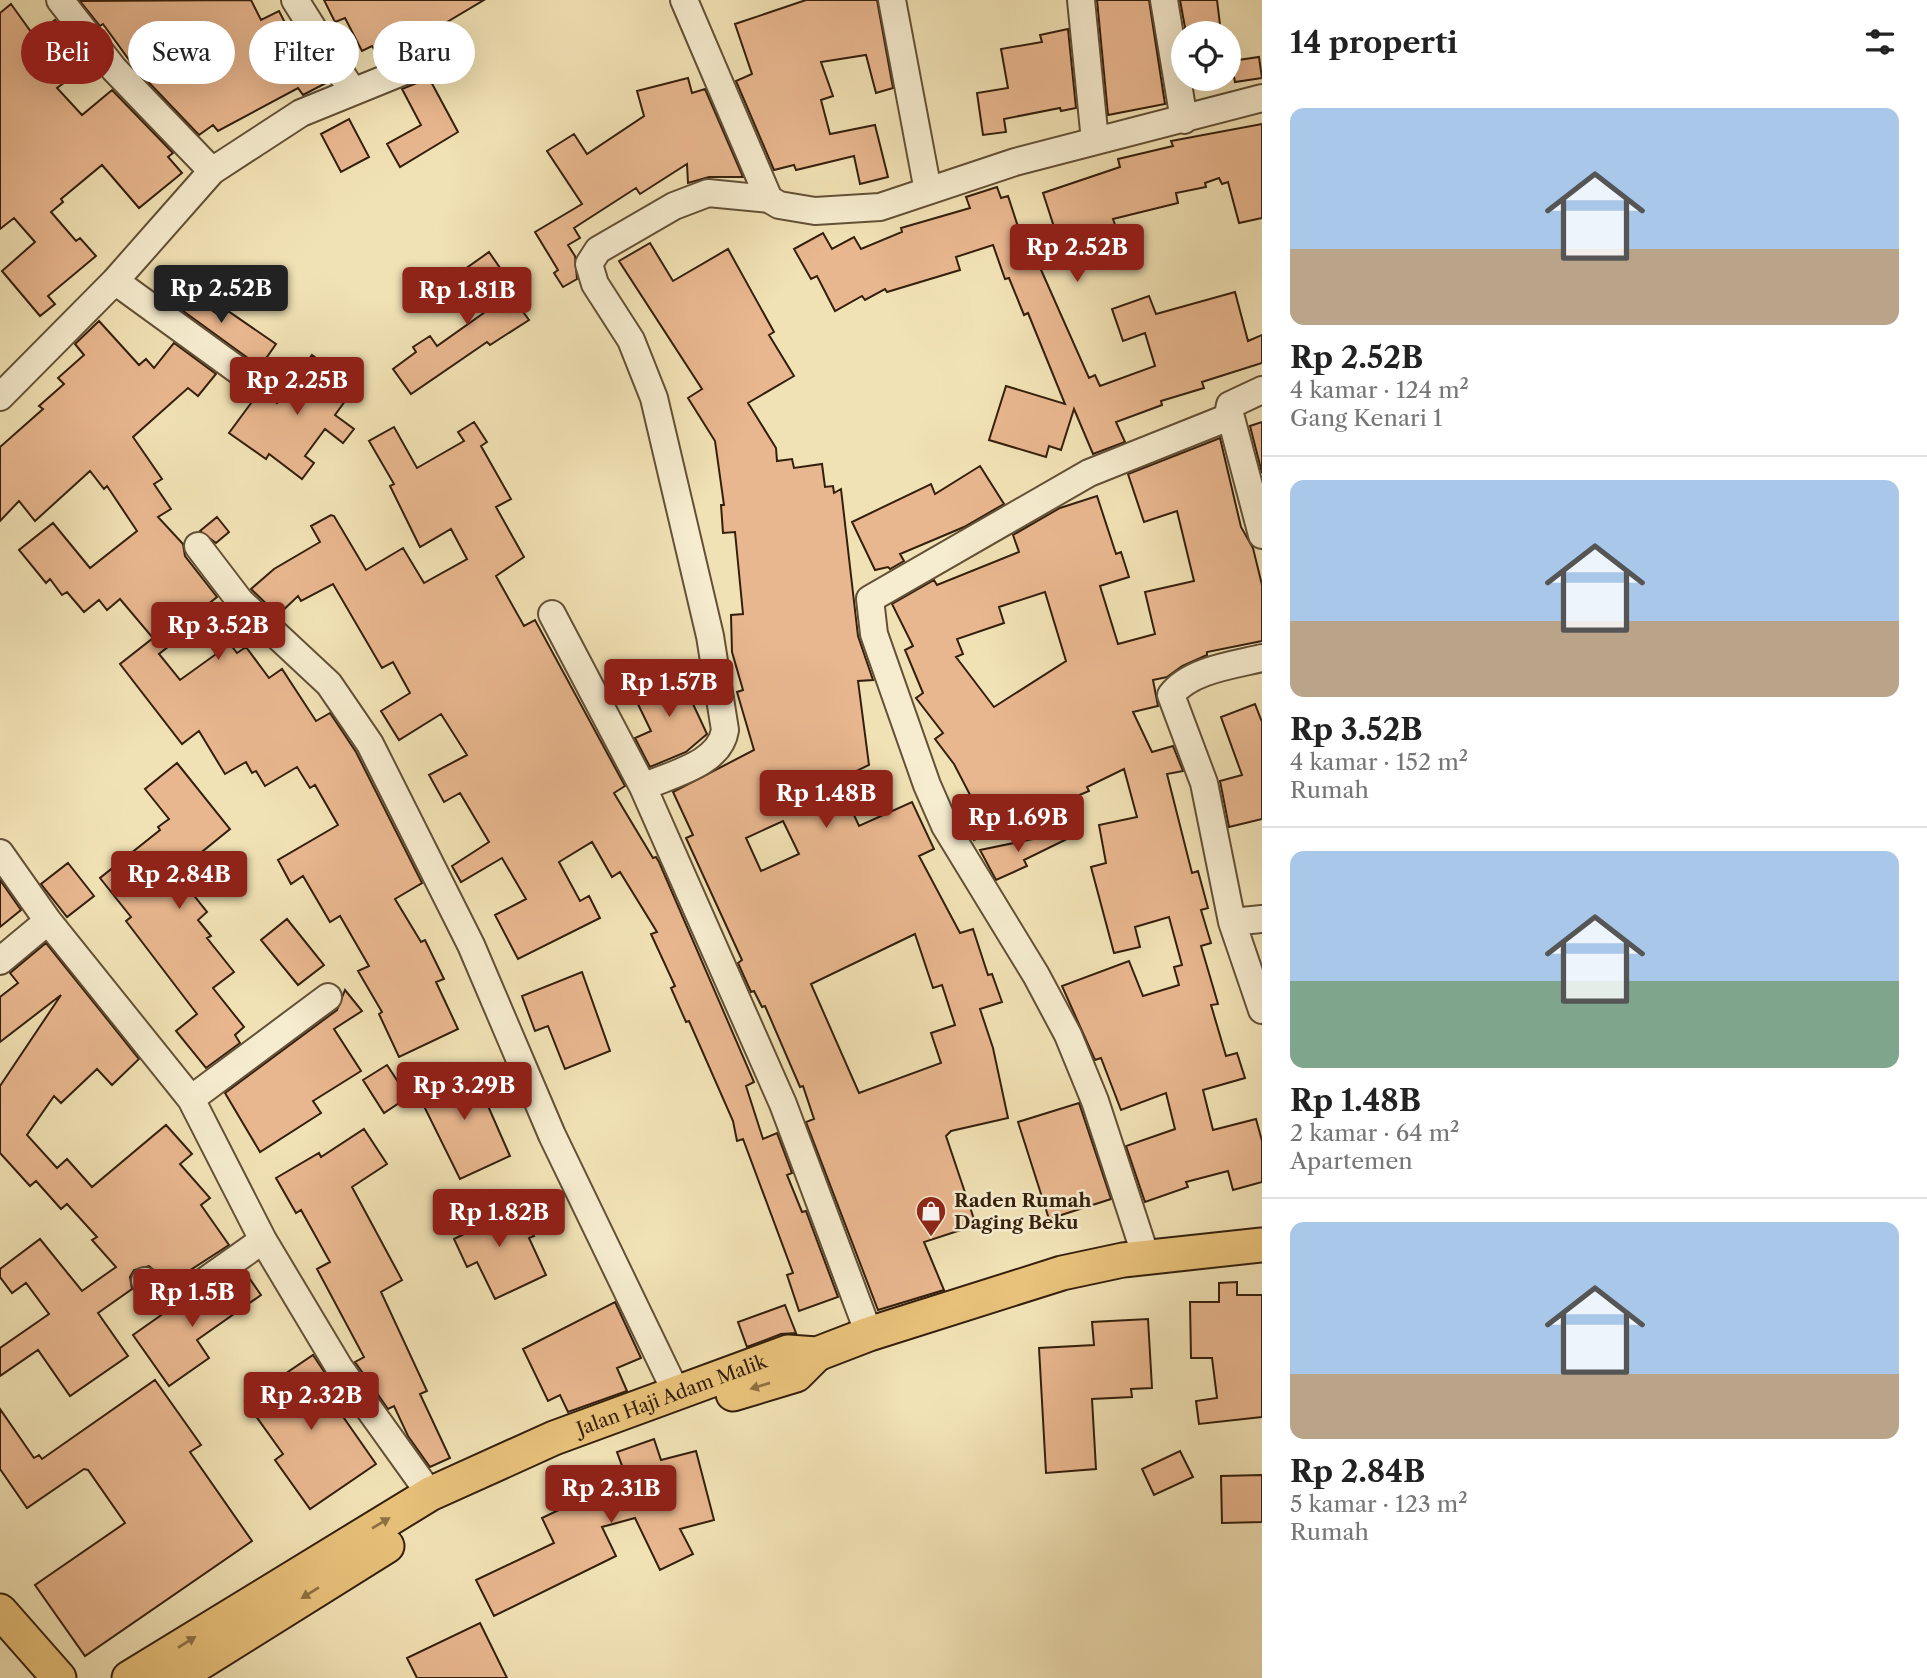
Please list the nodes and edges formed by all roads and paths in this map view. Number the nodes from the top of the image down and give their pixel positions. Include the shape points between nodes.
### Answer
1 (60, 0) edge
2 (295, 0) edge
3 (684, 0) edge
4 (892, 0) edge
5 (1081, 0) edge
6 (1164, 0) edge
7 (373, 84) edge
8 (353, 92) junction
9 (1262, 98) edge
10 (1184, 120) junction
11 (1095, 141) junction
12 (212, 171) junction
13 (928, 191) junction
14 (768, 199) junction
15 (115, 281) junction
16 (250, 379) dead end
17 (1262, 390) edge
18 (0, 397) edge
19 (1229, 417) junction
20 (1262, 535) edge
21 (198, 546) dead end
22 (552, 614) dead end
23 (1262, 658) edge
24 (643, 787) junction
25 (0, 853) edge
26 (1262, 919) edge
27 (48, 921) junction
28 (1232, 922) junction
29 (0, 961) edge
30 (328, 997) dead end
31 (1262, 1010) edge
32 (191, 1099) junction
33 (263, 1240) junction
34 (1262, 1245) edge
35 (1146, 1257) junction
36 (145, 1281) dead end
37 (869, 1334) junction
38 (817, 1354) junction
39 (676, 1392) junction
40 (430, 1494) junction
41 (0, 1611) edge
42 (59, 1678) edge
43 (129, 1678) edge
44 (176, 1678) edge

1 - 12 street via 114,69
2 - 8 street
3 - 14 street
4 - 13 street
5 - 11 street
6 - 10 street
7 - 8 street
8 - 12 street via 301,113
9 - 10 street
10 - 11 street
11 - 13 street
12 - 15 street
13 - 14 street via 880,206 815,211
14 - 24 street via 708,193 674,206 598,250 589,264 595,284 631,340 654,398 707,623 725,730 723,744 713,756
15 - 16 street
15 - 18 street
17 - 19 street via 1230,405
19 - 20 street
19 - 35 street via 1089,473 870,599 874,634 927,785 945,826 1068,1034
21 - 39 street via 240,601 329,684 370,744 471,945 552,1135
22 - 24 street
23 - 28 street via 1211,670 1178,686 1171,695 1205,783
24 - 37 street via 783,1104
25 - 27 street
26 - 28 street
27 - 29 street
27 - 32 street
28 - 31 street
30 - 32 street
32 - 33 street
33 - 36 street via 191,1292 158,1295
33 - 40 street via 339,1367
34 - 35 main road, Jalan Haji Adam Malik
35 - 37 main road, Jalan Haji Adam Malik via 1062,1273
37 - 38 main road, Jalan Haji Adam Malik
38 - 39 main road, Jalan Haji Adam Malik via 788,1352
38 -> 44 main road via 796,1375 557,1456 444,1511
39 - 40 main road, Jalan Haji Adam Malik via 554,1438
43 -> 40 main road, Jalan Haji Adam Malik
41 - 42 main road

